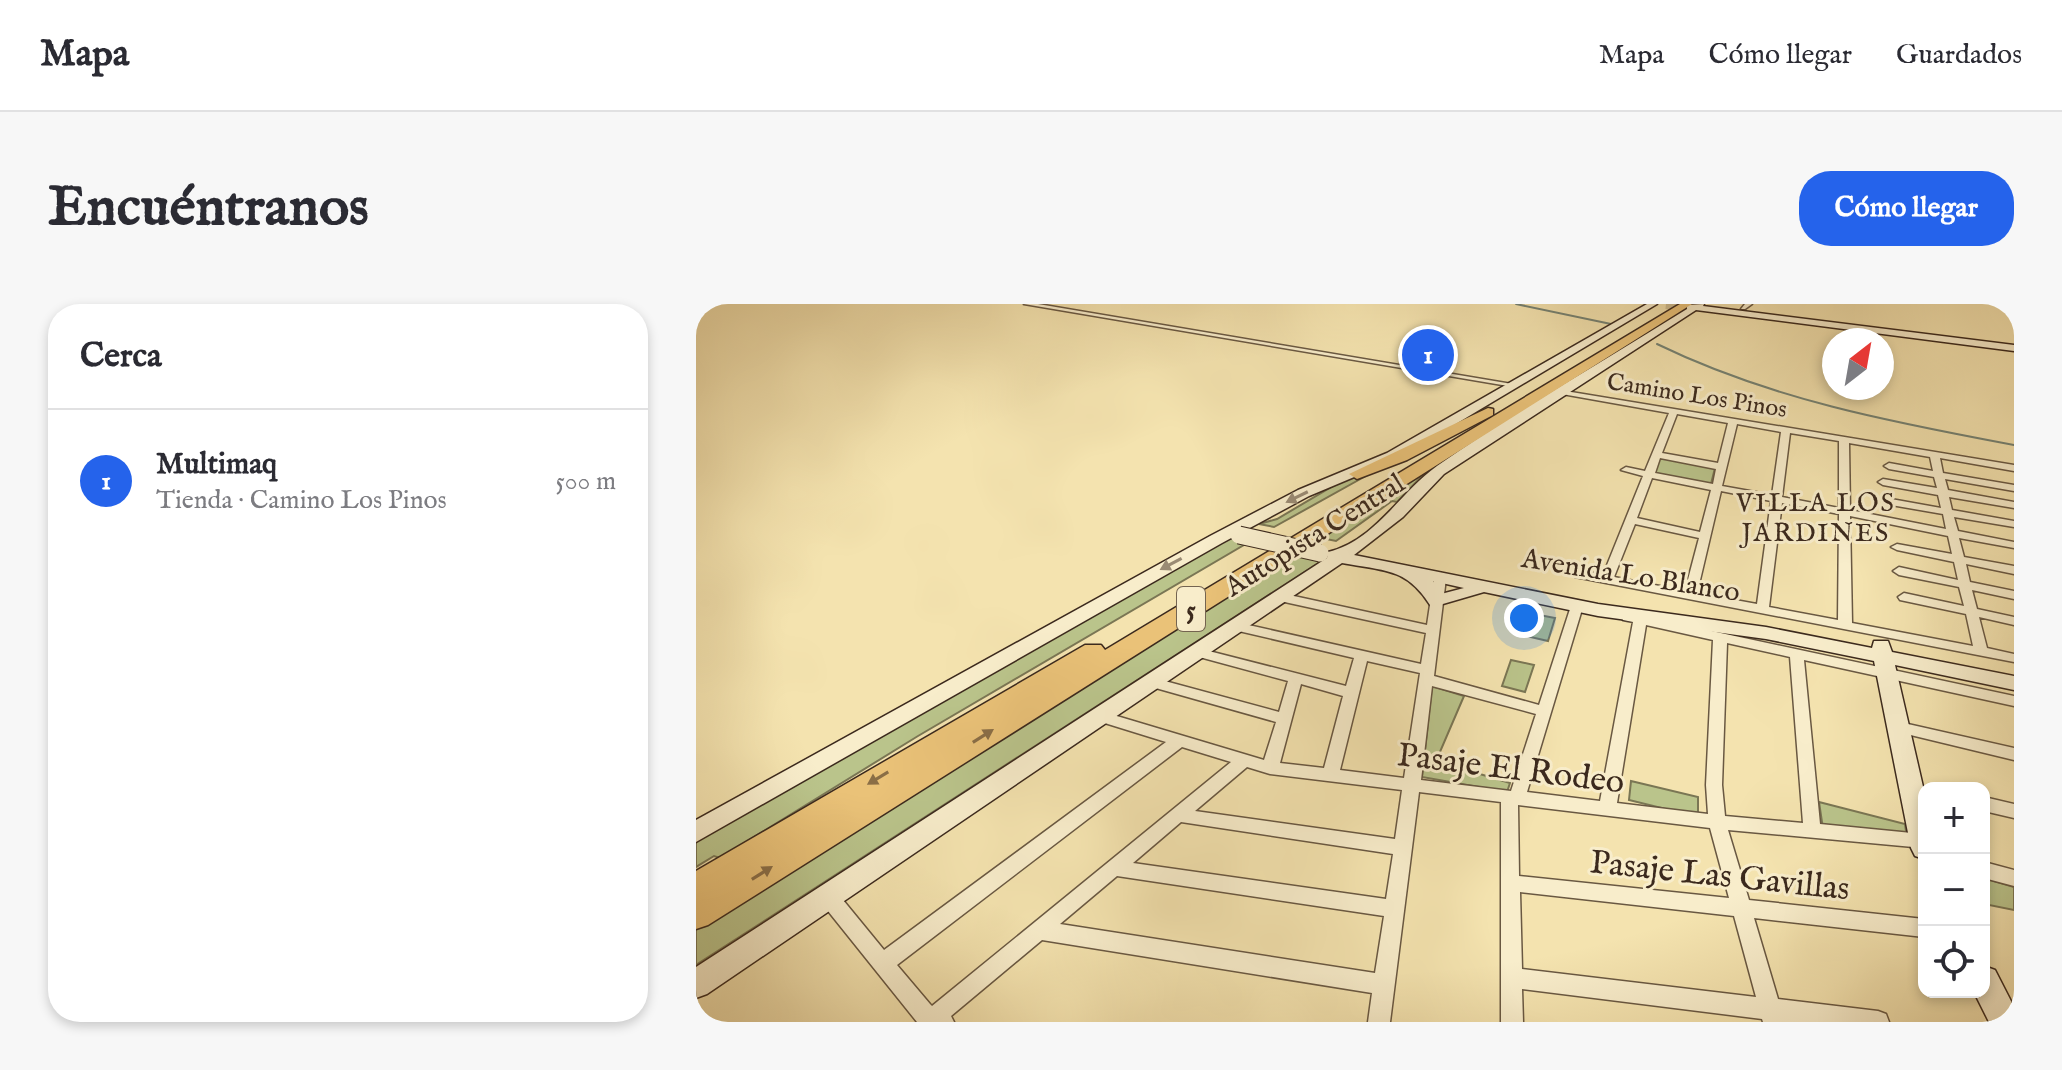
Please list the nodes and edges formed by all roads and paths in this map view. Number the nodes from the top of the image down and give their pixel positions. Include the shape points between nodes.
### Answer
1 (1027, 304) edge
2 (1653, 304) edge
3 (1671, 304) edge
4 (1694, 305) edge
5 (2014, 349) edge
6 (1514, 385) junction
7 (1562, 392) junction
8 (1498, 408) junction
9 (1674, 411) junction
10 (1733, 421) junction
11 (1786, 430) junction
12 (1844, 440) junction
13 (1657, 455) junction
14 (1934, 455) junction
15 (1889, 466) dead end
16 (1722, 467) junction
17 (2014, 468) edge
18 (1626, 470) dead end
19 (1357, 474) junction
20 (1649, 474) junction
21 (1939, 475) junction
22 (1883, 482) dead end
23 (1716, 487) junction
24 (2014, 488) edge
25 (1943, 493) junction
26 (1777, 499) junction
27 (1891, 502) dead end
28 (2014, 505) edge
29 (1948, 512) junction
30 (1844, 513) junction
31 (1631, 520) junction
32 (2014, 524) edge
33 (1240, 531) junction
34 (1953, 534) junction
35 (1705, 536) junction
36 (2014, 545) edge
37 (1897, 547) dead end
38 (1335, 552) junction
39 (1959, 559) junction
40 (1404, 570) junction
41 (2014, 570) edge
42 (1899, 571) dead end
43 (1436, 573) junction
44 (1579, 574) dead end
45 (1607, 580) junction
46 (1965, 584) junction
47 (1496, 589) junction
48 (2014, 595) edge
49 (1280, 597) junction
50 (1690, 597) junction
51 (1904, 597) dead end
52 (1436, 601) junction
53 (1577, 606) junction
54 (1762, 611) junction
55 (1971, 612) junction
56 (1631, 618) junction
57 (2014, 621) edge
58 (1845, 624) junction
59 (1235, 626) junction
60 (1432, 630) junction
61 (1720, 639) junction
62 (1883, 651) junction
63 (1197, 652) junction
64 (1981, 652) junction
65 (1797, 655) junction
66 (1361, 656) junction
67 (2014, 658) edge
68 (2014, 670) edge
69 (1426, 675) junction
70 (1296, 678) junction
71 (1150, 682) junction
72 (2014, 683) edge
73 (1352, 693) junction
74 (2014, 701) edge
75 (1542, 711) junction
76 (1100, 716) junction
77 (1284, 719) junction
78 (1899, 727) junction
79 (1177, 742) junction
80 (2014, 754) edge
81 (1242, 762) junction
82 (1270, 768) junction
83 (1330, 776) junction
84 (1411, 785) junction
85 (1918, 787) edge
86 (1513, 798) junction
87 (1990, 805) edge
88 (1607, 809) junction
89 (2014, 811) edge
90 (1177, 815) junction
91 (1717, 822) junction
92 (1812, 831) junction
93 (696, 832) edge
94 (1918, 844) edge
95 (1403, 848) junction
96 (1113, 868) junction
97 (1990, 872) edge
98 (2014, 878) edge
99 (1510, 883) junction
100 (696, 888) edge
101 (827, 895) junction
102 (1741, 908) junction
103 (1394, 909) junction
104 (696, 914) edge
105 (1918, 927) edge
106 (1038, 930) junction
107 (883, 963) junction
108 (1511, 978) junction
109 (696, 984) edge
110 (1384, 985) junction
111 (1990, 992) edge
112 (1772, 1016) edge
113 (938, 1022) edge
114 (1379, 1022) edge
115 (1512, 1022) edge
116 (1878, 1022) edge
117 (2005, 1022) edge

1 - 6 street
2 - 6 street
3 - 8 highway, Autopista Central / 5
4 - 5 street
4 - 7 street
104 -> 4 highway, Autopista Central / 5
6 - 19 street
7 - 9 street, Camino Los Pinos
7 - 38 street via 1439,471 1389,522
8 - 19 highway
8 -> 100 highway, Autopista Central / 5
9 - 10 street, Camino Los Pinos
9 - 13 street
10 - 11 street, Camino Los Pinos
10 - 16 street
11 - 12 street, Camino Los Pinos
11 - 26 street
12 - 14 street, Camino Los Pinos
12 - 30 street
13 - 16 street
13 - 20 street
14 - 17 street, Camino Los Pinos
14 - 21 street
15 - 21 street
16 - 23 street
18 - 20 street
19 -> 33 street via 1294,497
20 - 23 street
20 - 31 street
21 - 24 street
21 - 25 street
22 - 25 street
23 - 26 street
23 - 35 street
25 - 28 street
25 - 29 street
26 - 30 street
26 - 54 street
27 - 29 street
29 - 32 street
29 - 34 street
30 - 34 street
30 - 58 street
31 - 35 street
31 - 45 street
33 - 38 street, Avenida Lo Blanco, bridge
33 -> 93 street via 1094,604
34 - 36 street
34 - 39 street
35 - 50 street
37 - 39 street
38 - 40 street, Avenida Lo Blanco
38 - 43 street, Avenida Lo Blanco
38 - 49 street
39 - 41 street
39 - 46 street
40 - 43 street, Avenida Lo Blanco
40 - 52 street via 1425,583
42 - 46 street
43 - 47 street, Avenida Lo Blanco
43 - 52 street
43 - 62 street, Avenida Lo Blanco via 1628,607 1772,623
44 - 45 street, Avenida Lo Blanco
45 - 50 street, Avenida Lo Blanco
46 - 48 street
46 - 55 street
47 - 52 street
47 - 53 street, Avenida Lo Blanco
49 - 59 street
49 - 60 street
50 - 54 street, Avenida Lo Blanco
51 - 55 street
52 - 60 street
53 - 56 street, Avenida Lo Blanco
53 - 75 street
54 - 58 street, Avenida Lo Blanco
55 - 57 street
55 - 64 street
56 - 61 street, Avenida Lo Blanco
56 - 62 street, Avenida Lo Blanco
56 - 88 street
58 - 62 street, Avenida Lo Blanco
59 - 63 street
59 - 66 street
60 - 69 street
61 - 65 street, Avenida Lo Blanco
61 - 91 street
62 - 64 street, Avenida Lo Blanco
62 - 65 street, Avenida Lo Blanco
62 - 68 street, Avenida Lo Blanco
62 - 72 street, Avenida Lo Blanco
62 - 74 street, Avenida Lo Blanco
62 - 78 street
63 - 70 street
63 - 71 street
64 - 67 street, Avenida Lo Blanco
65 - 92 street
66 - 69 street
66 - 73 street
69 - 75 street
69 - 84 street
70 - 73 street
70 - 77 street
71 - 76 street
71 - 77 street
73 - 83 street
75 - 86 street
76 - 79 street, Pasaje El Rodeo
76 - 101 street
77 - 82 street
78 - 80 street
78 - 85 street
79 - 81 street, Pasaje El Rodeo
79 - 107 street
81 - 82 street, Pasaje El Rodeo
81 - 90 street
82 - 83 street, Pasaje El Rodeo
83 - 84 street, Pasaje El Rodeo
84 - 86 street, Pasaje El Rodeo
84 - 95 street
86 - 88 street, Pasaje El Rodeo
86 - 99 street
87 - 89 street
88 - 91 street, Pasaje El Rodeo
90 - 95 street
90 - 96 street
91 - 92 street, Pasaje El Rodeo
91 - 102 street
92 - 94 street, Pasaje El Rodeo
95 - 103 street
96 - 103 street
96 - 106 street
97 - 98 street
99 - 102 street, Pasaje Las Gavillas
99 - 108 street
101 - 107 street
101 - 109 street
102 - 105 street, Pasaje Las Gavillas
102 - 112 street
103 - 110 street
106 - 110 street
106 - 113 street via 942,1010
107 - 113 street via 922,1012
108 - 112 street
108 - 115 street
110 - 114 street
111 - 117 street
112 - 116 street

